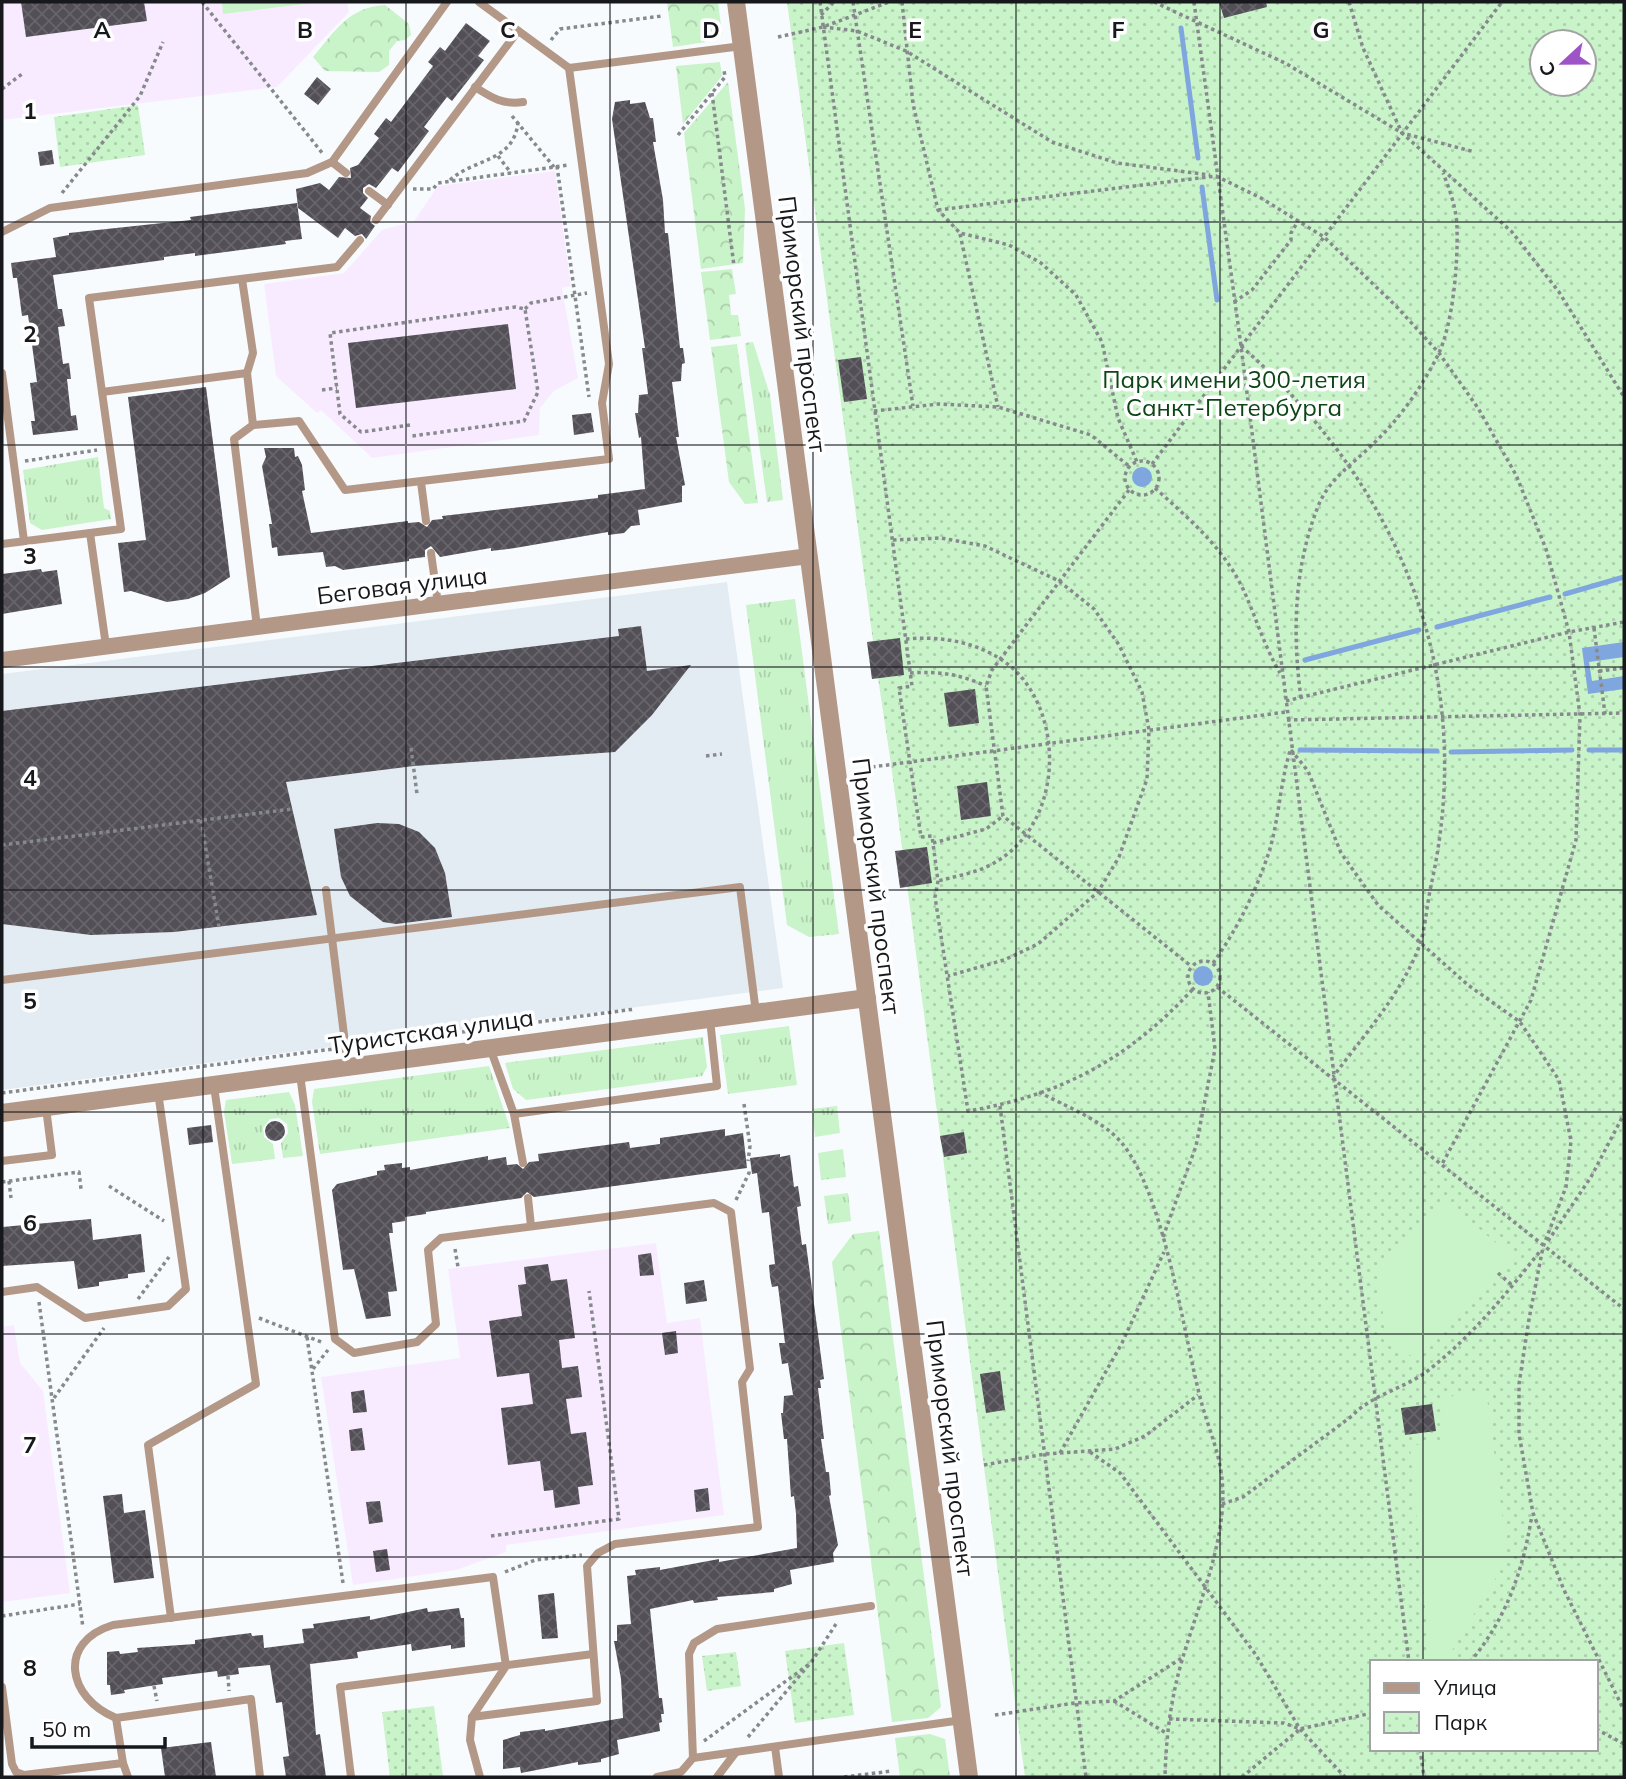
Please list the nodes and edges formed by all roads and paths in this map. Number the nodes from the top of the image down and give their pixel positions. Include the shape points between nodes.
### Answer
1 (202, 2) edge
2 (447, 2) edge
3 (479, 2) edge
4 (736, 2) edge
5 (820, 2) edge
6 (834, 2) edge
7 (853, 2) edge
8 (889, 2) edge
9 (902, 2) edge
10 (1154, 2) edge
11 (1194, 2) edge
12 (1349, 2) edge
13 (1502, 2) edge
14 (821, 15) junction
15 (662, 16) dead end
16 (855, 16) junction
17 (1196, 19) junction
18 (823, 27) junction
19 (518, 31) junction
20 (857, 31) junction
21 (778, 37) dead end
22 (163, 42) dead end
23 (742, 46) junction
24 (543, 49) junction
25 (906, 51) junction
26 (569, 68) junction
27 (724, 70) dead end
28 (22, 74) dead end
29 (475, 87) junction
30 (2, 89) edge
31 (712, 93) junction
32 (523, 102) dead end
33 (509, 104) junction
34 (517, 122) junction
35 (1402, 134) junction
36 (678, 135) dead end
37 (1475, 152) dead end
38 (498, 156) junction
39 (332, 162) junction
40 (582, 163) junction
41 (556, 167) junction
42 (1442, 169) junction
43 (346, 173) dead end
44 (512, 173) junction
45 (1216, 176) junction
46 (448, 181) junction
47 (400, 189) junction
48 (369, 191) dead end
49 (388, 205) junction
50 (50, 208) junction
51 (938, 210) junction
52 (376, 220) dead end
53 (1298, 221) junction
54 (2, 232) edge
55 (960, 233) junction
56 (1324, 237) junction
57 (360, 240) dead end
58 (734, 266) dead end
59 (242, 279) junction
60 (600, 291) junction
61 (575, 295) junction
62 (1234, 303) junction
63 (525, 309) junction
64 (1241, 346) junction
65 (1439, 353) junction
66 (2, 373) edge
67 (247, 373) junction
68 (337, 388) junction
69 (322, 390) dead end
70 (102, 392) junction
71 (1624, 397) edge
72 (590, 404) dead end
73 (913, 406) junction
74 (998, 407) junction
75 (874, 411) junction
76 (253, 425) junction
77 (410, 425) dead end
78 (412, 436) dead end
79 (109, 448) junction
80 (13, 462) junction
81 (1137, 462) junction
82 (1349, 463) junction
83 (1152, 464) junction
84 (1130, 467) junction
85 (421, 482) junction
86 (1155, 488) junction
87 (1129, 490) junction
88 (426, 521) dead end
89 (90, 533) junction
90 (893, 540) junction
91 (24, 541) junction
92 (2, 544) edge
93 (431, 553) dead end
94 (809, 556) junction
95 (1059, 581) junction
96 (438, 604) junction
97 (1624, 622) edge
98 (257, 627) junction
99 (1594, 628) junction
100 (1569, 632) junction
101 (905, 639) junction
102 (106, 646) junction
103 (2, 660) edge
104 (1000, 660) junction
105 (1436, 666) junction
106 (1624, 668) edge
107 (1599, 671) junction
108 (910, 673) junction
109 (1282, 675) junction
110 (986, 686) junction
111 (1301, 698) junction
112 (1285, 701) junction
113 (1286, 712) junction
114 (1624, 713) edge
115 (1605, 714) junction
116 (1580, 715) junction
117 (1444, 716) junction
118 (1287, 720) junction
119 (1149, 730) junction
120 (1050, 743) junction
121 (411, 748) dead end
122 (1290, 749) junction
123 (994, 751) junction
124 (722, 754) dead end
125 (706, 756) dead end
126 (910, 761) junction
127 (872, 767) dead end
128 (417, 794) dead end
129 (292, 809) dead end
130 (1003, 816) junction
131 (201, 820) junction
132 (1025, 834) junction
133 (933, 843) junction
134 (2, 845) edge
135 (938, 881) junction
136 (326, 890) dead end
137 (1098, 892) junction
138 (219, 927) dead end
139 (332, 938) junction
140 (1420, 944) junction
141 (1213, 964) junction
142 (1191, 966) junction
143 (948, 976) junction
144 (2, 980) edge
145 (1217, 986) junction
146 (1193, 989) junction
147 (1208, 992) junction
148 (867, 998) junction
149 (636, 1009) dead end
150 (756, 1013) junction
151 (710, 1019) junction
152 (1520, 1021) junction
153 (346, 1048) junction
154 (490, 1048) junction
155 (348, 1067) junction
156 (300, 1073) junction
157 (1332, 1079) junction
158 (214, 1085) junction
159 (158, 1092) junction
160 (1040, 1092) junction
161 (2, 1093) edge
162 (744, 1104) dead end
163 (1000, 1106) junction
164 (46, 1107) junction
165 (2, 1113) edge
166 (514, 1114) junction
167 (1624, 1114) edge
168 (2, 1161) edge
169 (748, 1161) dead end
170 (523, 1163) dead end
171 (1441, 1166) junction
172 (749, 1168) dead end
173 (9, 1181) junction
174 (2, 1182) edge
175 (109, 1186) dead end
176 (82, 1189) dead end
177 (528, 1198) dead end
178 (11, 1199) dead end
179 (731, 1212) junction
180 (531, 1226) junction
181 (178, 1230) junction
182 (454, 1236) junction
183 (1163, 1238) junction
184 (180, 1244) junction
185 (1543, 1247) junction
186 (1165, 1250) junction
187 (458, 1267) dead end
188 (1498, 1273) dead end
189 (1513, 1286) junction
190 (37, 1287) junction
191 (589, 1291) dead end
192 (2, 1292) edge
193 (1624, 1310) edge
194 (128, 1311) junction
195 (246, 1313) junction
196 (114, 1314) junction
197 (307, 1336) junction
198 (312, 1370) junction
199 (1199, 1395) junction
200 (53, 1400) junction
201 (1375, 1401) junction
202 (1090, 1452) junction
203 (1060, 1453) junction
204 (1045, 1454) junction
205 (984, 1465) dead end
206 (1222, 1504) junction
207 (1533, 1513) junction
208 (491, 1536) dead end
209 (598, 1553) junction
210 (494, 1577) junction
211 (1204, 1589) junction
212 (345, 1596) junction
213 (80, 1604) junction
214 (871, 1606) dead end
215 (853, 1609) junction
216 (2, 1615) edge
217 (171, 1618) junction
218 (85, 1640) junction
219 (593, 1654) junction
220 (1183, 1657) junction
221 (1409, 1660) edge
222 (1471, 1660) edge
223 (812, 1661) junction
224 (506, 1666) junction
225 (228, 1676) dead end
226 (229, 1684) dead end
227 (154, 1686) dead end
228 (2, 1687) edge
229 (156, 1695) dead end
230 (1114, 1701) junction
231 (1075, 1703) junction
232 (1624, 1710) edge
233 (1370, 1713) edge
234 (995, 1715) dead end
235 (472, 1717) junction
236 (116, 1718) junction
237 (1168, 1719) junction
238 (962, 1720) junction
239 (1300, 1729) junction
240 (1598, 1730) edge
241 (5, 1734) edge
242 (1166, 1734) junction
243 (1624, 1744) edge
244 (775, 1747) junction
245 (1420, 1751) edge
246 (736, 1752) junction
247 (693, 1758) junction
248 (123, 1763) junction
249 (892, 1771) dead end
250 (684, 1775) edge
251 (880, 1775) edge
252 (128, 1777) edge
253 (260, 1777) edge
254 (351, 1777) edge
255 (480, 1777) edge
256 (656, 1777) edge
257 (717, 1777) edge
258 (779, 1777) edge
259 (844, 1777) edge
260 (969, 1777) edge
261 (1086, 1777) edge
262 (1165, 1777) edge
263 (1242, 1777) edge
264 (1345, 1777) edge
265 (1424, 1777) edge

1 - 39 path
2 - 39 lane
3 - 19 lane
4 - 23 street, Приморский проспект
5 - 14 path
6 - 14 path
7 - 16 path
8 - 16 path
9 - 25 path
10 - 17 path
11 - 17 path
12 - 35 path via 1363,48
13 - 35 path
14 - 18 path
15 - 24 path via 560,29
16 - 18 path
16 - 20 path
17 - 35 path via 1284,63
17 - 45 path
18 - 20 path
18 - 21 path
18 - 75 path
19 - 24 lane
19 - 29 lane
20 - 25 path
20 - 73 path
22 - 50 path via 140,96
23 - 26 lane
23 - 94 street, Приморский проспект
24 - 26 lane
25 - 45 path via 1052,142 1117,163
25 - 51 path
26 - 40 lane
27 - 31 path via 725,77
28 - 30 path
29 - 33 lane
29 - 47 lane
31 - 36 path
31 - 58 path
32 - 33 lane
33 - 34 path
34 - 38 path via 512,144
34 - 41 path
35 - 37 path
35 - 42 path
35 - 56 path
38 - 44 path
38 - 46 path via 476,162
39 - 43 lane
39 - 50 lane via 307,173
40 - 41 path
40 - 60 lane
41 - 44 path
41 - 61 path
42 - 65 path via 1457,228 1452,298
42 - 71 path via 1512,232 1559,292
44 - 46 path
45 - 51 path
45 - 53 path
45 - 62 path
46 - 47 path via 433,189
47 - 49 lane
48 - 49 lane
49 - 52 lane
50 - 54 lane
51 - 55 path
53 - 56 path
53 - 62 path via 1291,240 1252,290
55 - 74 path
55 - 81 path via 1009,245 1041,262 1076,295 1102,342 1118,418
56 - 64 path
56 - 65 path
57 - 59 lane via 337,267
59 - 67 lane via 253,354
59 - 70 lane via 89,298
60 - 61 path
60 - 85 lane via 609,364 602,403 609,459
61 - 63 path via 531,303
61 - 72 path
62 - 64 path
63 - 68 path via 330,333
63 - 78 path via 538,392 524,421
64 - 82 path via 1276,377
64 - 83 path
64 - 109 path
65 - 82 path via 1412,398 1372,446
65 - 100 path via 1478,408 1516,475 1546,549
66 - 80 lane
67 - 70 lane
67 - 76 lane
68 - 69 path
68 - 77 path via 340,414 361,432
70 - 79 lane
73 - 74 path
73 - 75 path
74 - 84 path via 1091,435
75 - 90 path
76 - 85 lane via 299,421 345,491
76 - 98 lane via 234,439
79 - 80 path
79 - 89 lane via 121,528
80 - 91 lane
81 - 83 path
81 - 84 path
82 - 105 path via 1409,574
82 - 111 path via 1320,502 1300,572 1294,645
83 - 86 path via 1159,477
84 - 87 path via 1125,480
85 - 88 lane
86 - 87 path via 1143,495
86 - 109 path via 1213,541 1243,588 1267,651
87 - 95 path
89 - 91 lane
89 - 102 lane
90 - 95 path via 941,538 985,546
90 - 101 path
91 - 92 lane
93 - 96 lane
94 - 96 street, Беговая улица
94 - 148 street, Приморский проспект
95 - 104 path
95 - 119 path via 1094,609 1119,645 1142,692
96 - 98 street, Беговая улица
97 - 99 path
98 - 102 street, Беговая улица
99 - 100 path
99 - 107 path
100 - 105 path
100 - 116 path
101 - 104 path via 948,638
101 - 108 path
102 - 103 street, Беговая улица
104 - 110 path
104 - 120 path via 1022,678 1038,705
105 - 111 path
105 - 117 path
106 - 107 path
107 - 115 path
108 - 110 path via 959,674
108 - 126 path via 912,686 900,688
109 - 112 path
110 - 123 path
111 - 112 path
112 - 113 path
113 - 118 path
113 - 119 path
114 - 115 path
115 - 116 path
116 - 117 path
116 - 152 path via 1576,839 1538,976
117 - 118 path
117 - 140 path via 1439,848
118 - 122 path
119 - 120 path
119 - 137 path via 1147,779 1119,857
120 - 123 path
120 - 132 path via 1047,784 1039,812
121 - 128 path
122 - 140 path via 1308,771 1341,853 1377,905
122 - 141 path via 1269,850 1249,900
122 - 157 path
123 - 126 path
123 - 130 path
124 - 125 path
126 - 127 path
126 - 133 path via 920,837 932,836
129 - 131 path
130 - 132 path
130 - 133 path via 986,829
131 - 134 path
131 - 138 path
132 - 135 path via 994,863
132 - 137 path
133 - 135 path
135 - 143 path via 935,897
136 - 139 lane
137 - 142 path
137 - 143 path via 1038,944 1004,960
139 - 144 lane
139 - 150 lane via 740,887
139 - 153 lane
140 - 152 path
140 - 157 path via 1398,986
141 - 142 path via 1202,960
141 - 145 path via 1220,975
142 - 146 path via 1187,978
143 - 163 path via 968,1111
145 - 147 path
145 - 157 path
146 - 147 path
146 - 160 path via 1122,1053 1084,1077
147 - 183 path via 1215,1049 1196,1146
148 - 150 street, Туристская улица
148 - 238 street, Приморский проспект
149 - 153 path
150 - 151 street, Туристская улица
151 - 154 street, Туристская улица
151 - 166 lane via 717,1086
152 - 171 path
152 - 185 path via 1559,1080 1571,1141 1566,1187
153 - 155 lane
153 - 161 path
154 - 155 street, Туристская улица
154 - 166 lane
155 - 156 street, Туристская улица
156 - 158 street, Туристская улица
156 - 182 lane via 335,1339 354,1353 417,1342 436,1324 428,1250 441,1238
157 - 171 path
157 - 201 path
158 - 159 street, Туристская улица
158 - 195 lane
159 - 164 street, Туристская улица
159 - 181 lane
160 - 163 path
160 - 183 path via 1119,1140 1141,1170
162 - 169 path
163 - 204 path
164 - 165 street, Туристская улица
164 - 168 lane via 52,1155
166 - 170 lane
167 - 185 path via 1591,1177
171 - 185 path
172 - 179 path
173 - 174 path
173 - 176 path via 79,1172
173 - 178 path
175 - 181 path
177 - 180 lane
179 - 180 lane via 714,1203
179 - 209 lane via 750,1369 742,1382 758,1527 615,1544
180 - 182 lane
181 - 184 lane
182 - 187 path
183 - 186 path
184 - 194 path
184 - 194 lane via 186,1289 168,1306
185 - 189 path
185 - 193 path
185 - 207 path via 1519,1384 1519,1434
186 - 199 path
186 - 203 path via 1122,1343
188 - 189 path
189 - 201 path via 1485,1321 1428,1371
190 - 192 lane
190 - 196 lane via 85,1318
190 - 200 path
191 - 208 path via 619,1519
194 - 196 lane
195 - 197 path
195 - 217 lane via 256,1384 148,1445
196 - 200 path
197 - 198 path
197 - 198 path via 332,1346
198 - 212 path
199 - 202 path via 1145,1436 1115,1450
199 - 206 path via 1224,1479
200 - 213 path
201 - 206 path via 1361,1406 1243,1497
201 - 221 path
202 - 203 path
202 - 211 path via 1120,1473
203 - 204 path
204 - 205 path
204 - 231 path
206 - 211 path
207 - 222 path via 1525,1557 1507,1609
207 - 232 path via 1564,1590
209 - 210 path via 535,1560
209 - 219 lane via 587,1566
210 - 212 lane
210 - 224 lane
211 - 220 path
211 - 239 path via 1256,1655
212 - 217 lane
213 - 216 path
213 - 218 path
214 - 215 lane
215 - 223 path via 837,1623
215 - 247 lane via 717,1629 694,1643 689,1654
217 - 218 lane via 113,1625
218 - 236 lane via 76,1658 83,1697
219 - 224 lane
219 - 235 lane via 597,1701
220 - 230 path
220 - 237 path
223 - 246 path
223 - 247 path via 707,1738
224 - 235 lane
224 - 254 lane via 340,1687
225 - 226 path
227 - 229 path
228 - 241 lane
230 - 231 path
230 - 242 path
231 - 234 path
231 - 261 path
233 - 239 path
235 - 255 lane via 470,1740
236 - 248 lane
236 - 253 lane via 251,1699
237 - 239 path via 1284,1723
237 - 242 path
238 - 244 lane
238 - 260 street, Приморский проспект
239 - 263 path
239 - 264 path
240 - 243 path
241 - 248 lane via 16,1772 24,1775
242 - 262 path
244 - 246 lane
244 - 258 lane
245 - 265 path
246 - 247 lane
246 - 257 lane
247 - 250 lane
248 - 252 lane
249 - 251 path
250 - 256 lane
251 - 259 path

